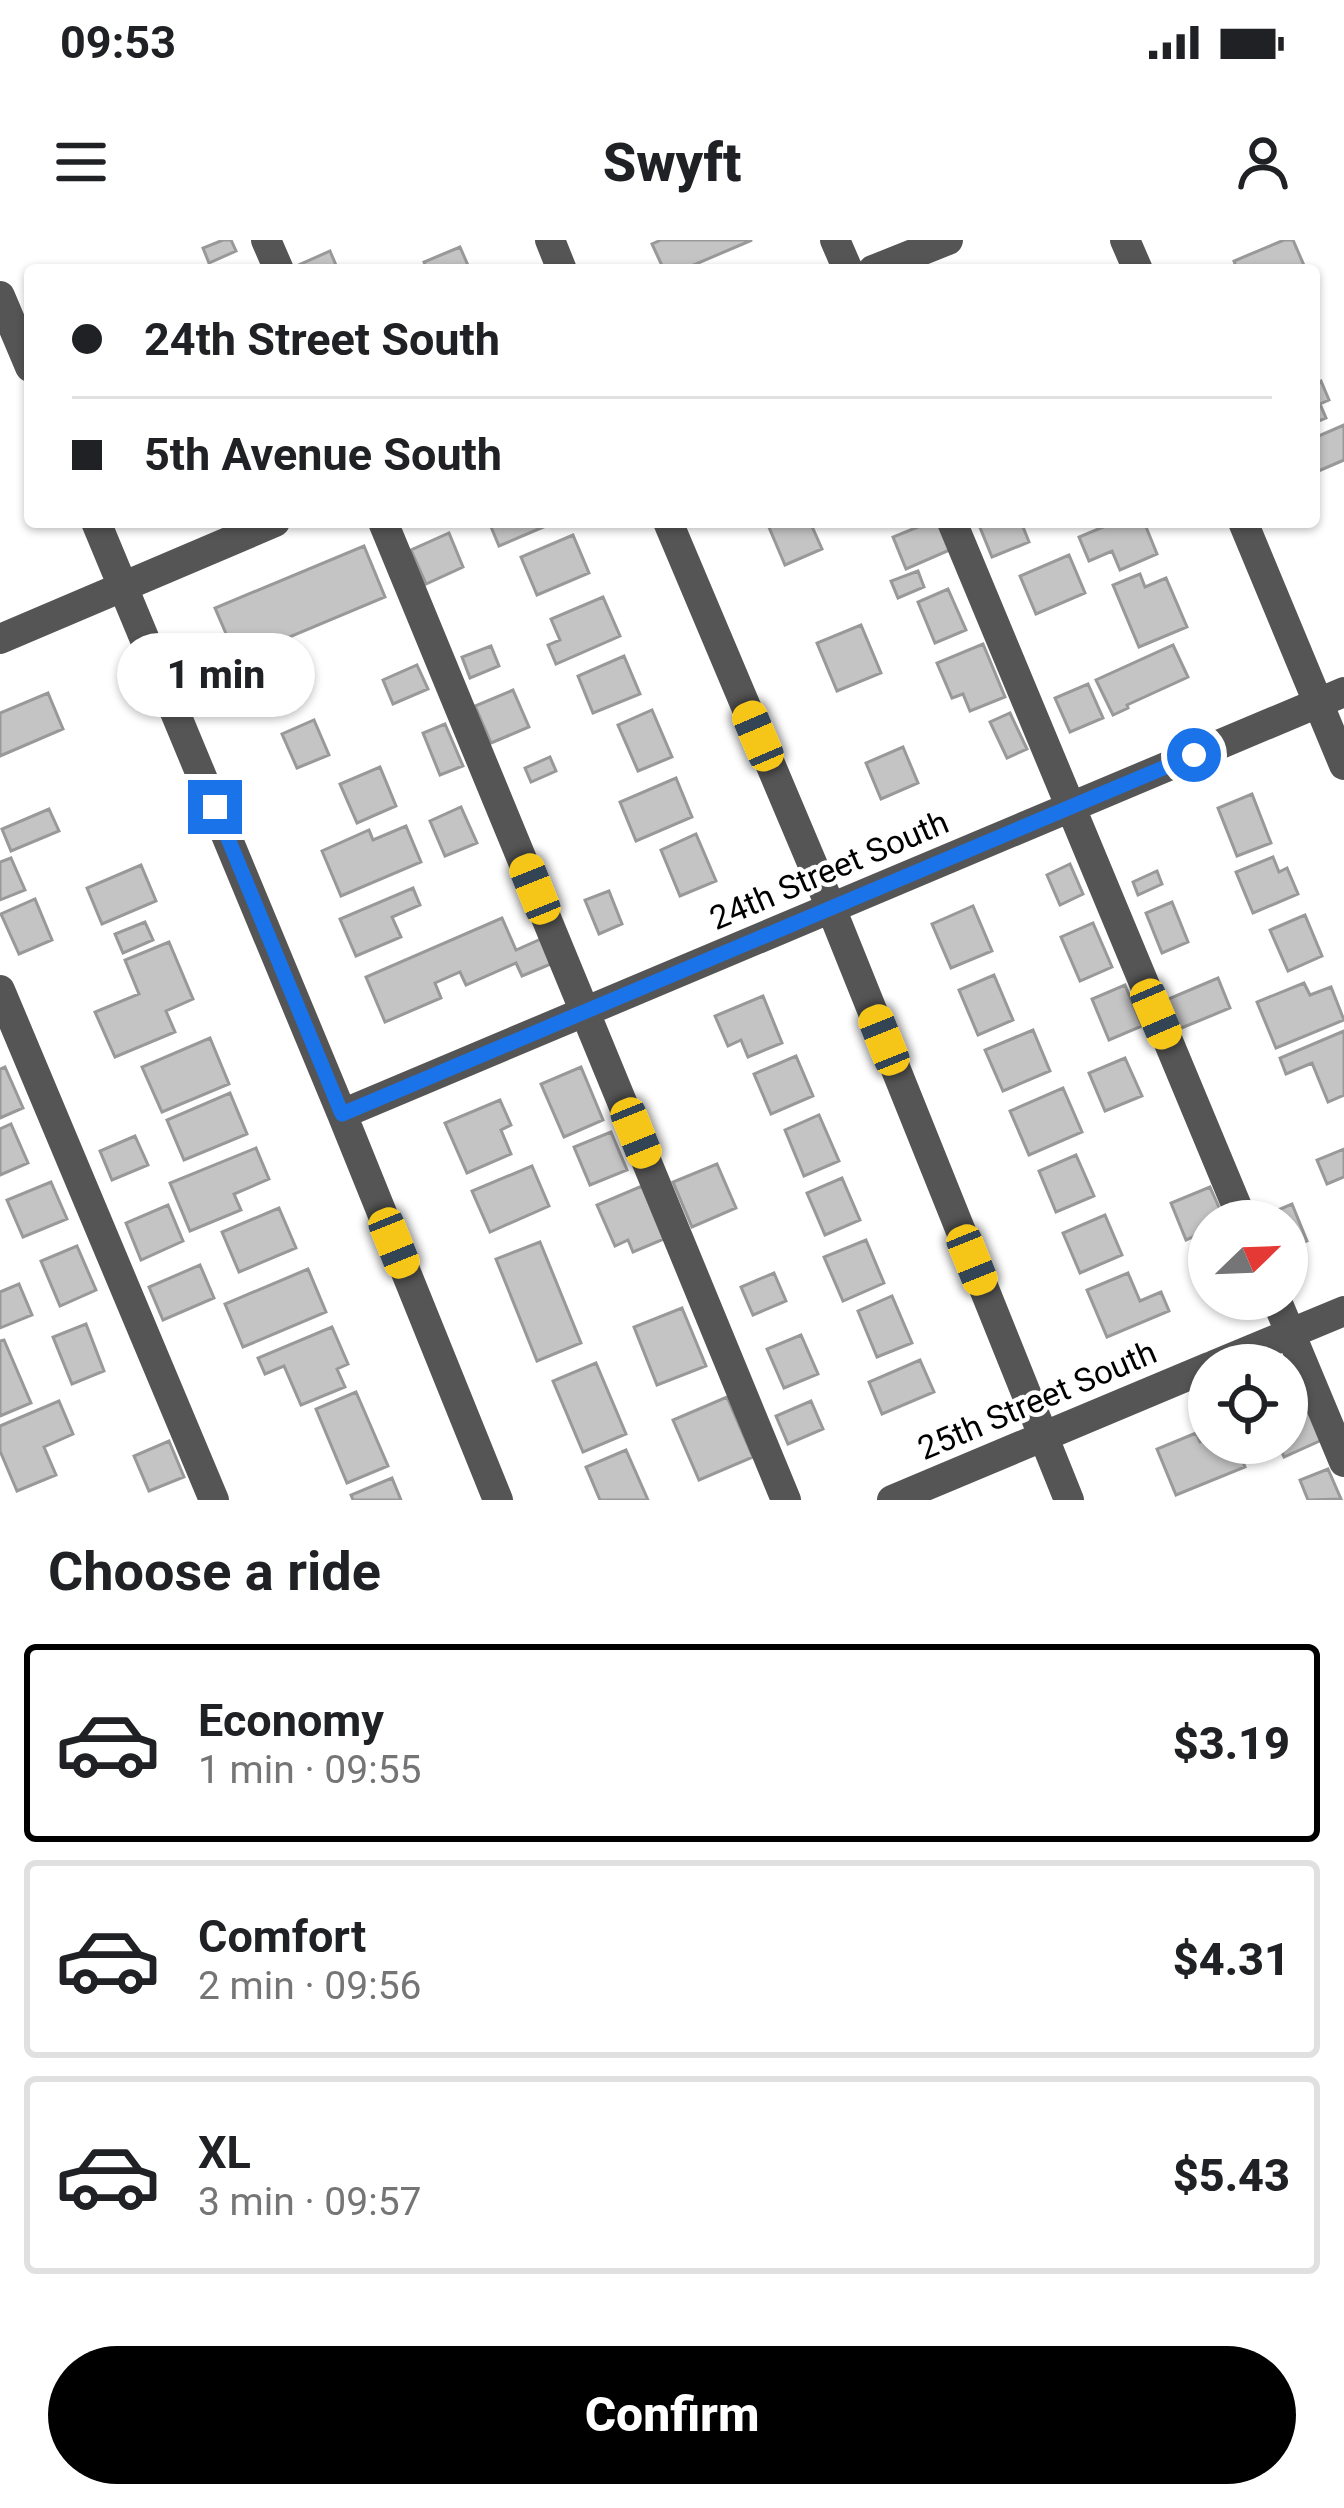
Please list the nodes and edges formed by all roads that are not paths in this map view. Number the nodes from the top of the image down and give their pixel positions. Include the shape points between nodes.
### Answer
1 (948, 240) edge
2 (888, 264) edge
3 (0, 296) edge
4 (24, 353) edge
5 (99, 528) edge
6 (261, 528) edge
7 (385, 528) edge
8 (671, 528) edge
9 (954, 528) edge
10 (1246, 528) edge
11 (124, 588) junction
12 (0, 639) edge
13 (1331, 697) edge
14 (1344, 765) edge
15 (1070, 807) junction
16 (831, 908) junction
17 (0, 990) edge
18 (586, 1011) junction
19 (342, 1114) junction
20 (1234, 1200) edge
21 (1344, 1311) edge
22 (1285, 1320) edge
23 (1290, 1333) junction
24 (1264, 1344) edge
25 (1188, 1376) edge
26 (1042, 1436) junction
27 (1344, 1462) edge
28 (214, 1500) edge
29 (498, 1500) edge
30 (786, 1500) edge
31 (892, 1500) edge
32 (1069, 1500) edge

1 - 2 street
3 - 4 street
5 - 11 street
6 - 11 street
7 - 18 street
8 - 16 street
9 - 15 street
10 - 13 street
11 - 12 street
11 - 19 street
13 - 14 street
13 - 15 street, 24th Street South
15 - 16 street, 24th Street South
15 - 20 street
16 - 18 street, 24th Street South
16 - 26 street
17 - 28 street
18 - 19 street, 24th Street South
18 - 30 street
19 - 29 street
21 - 23 street, 25th Street South
22 - 23 street
23 - 24 street, 25th Street South
23 - 27 street
25 - 26 street, 25th Street South
26 - 31 street, 25th Street South
26 - 32 street

